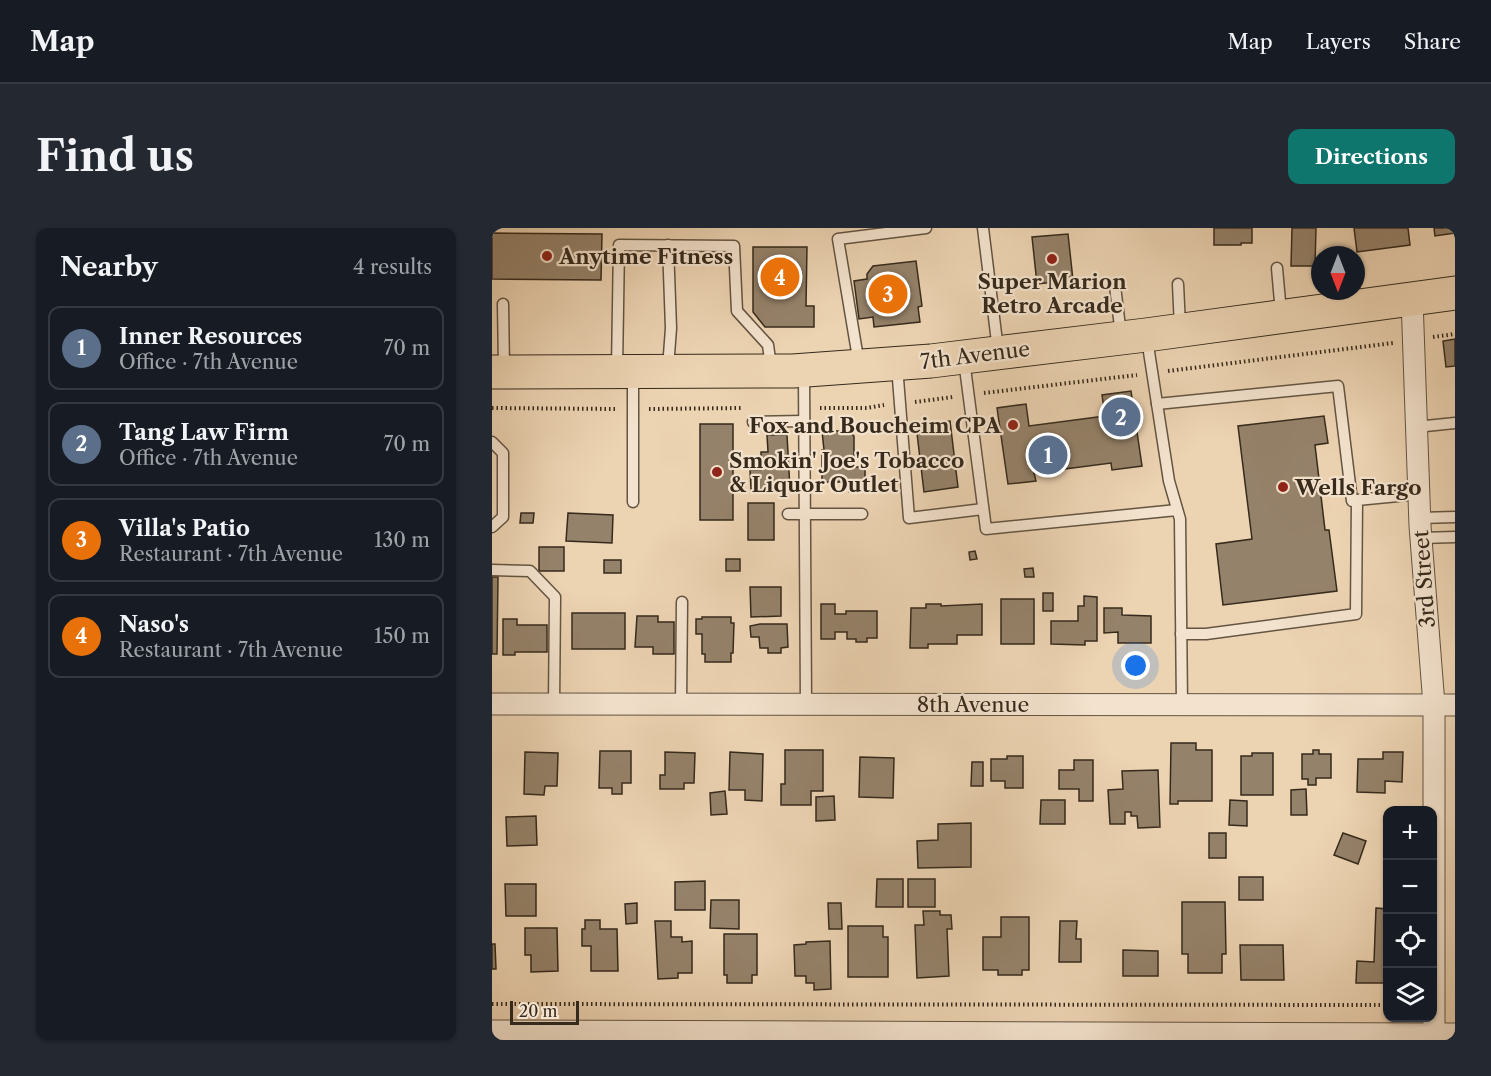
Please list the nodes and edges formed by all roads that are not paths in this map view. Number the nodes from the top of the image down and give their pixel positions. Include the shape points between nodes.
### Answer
1 (926, 228) edge
2 (983, 228) edge
3 (668, 245) junction
4 (1277, 268) dead end
5 (1178, 284) dead end
6 (1115, 286) dead end
7 (1455, 293) edge
8 (1412, 299) junction
9 (503, 304) dead end
10 (1282, 316) junction
11 (1180, 330) junction
12 (1134, 336) junction
13 (998, 353) junction
14 (963, 357) junction
15 (897, 364) junction
16 (860, 366) junction
17 (804, 370) junction
18 (771, 371) junction
19 (498, 372) edge
20 (625, 372) junction
21 (668, 372) junction
22 (1157, 404) junction
23 (804, 421) junction
24 (753, 422) dead end
25 (1455, 423) edge
26 (1416, 427) junction
27 (492, 442) edge
28 (1419, 494) junction
29 (1352, 501) dead end
30 (633, 502) dead end
31 (983, 509) junction
32 (1177, 510) junction
33 (788, 514) dead end
34 (804, 514) junction
35 (862, 514) dead end
36 (1455, 518) edge
37 (492, 527) edge
38 (1421, 528) junction
39 (1455, 537) edge
40 (492, 570) edge
41 (682, 602) dead end
42 (1181, 634) junction
43 (492, 704) edge
44 (555, 704) junction
45 (681, 704) junction
46 (806, 704) junction
47 (1182, 705) junction
48 (1434, 705) junction
49 (1455, 705) edge
50 (492, 1031) edge
51 (1455, 1034) edge
52 (1066, 1037) edge
53 (1434, 1037) edge

1 - 16 lane via 837,239
2 - 13 lane
3 - 18 lane via 734,246 737,311 768,345
3 - 20 lane via 619,245
3 - 21 lane
4 - 10 lane
5 - 11 lane
6 - 12 lane
7 - 8 main road, 7th Avenue
8 - 10 main road, 7th Avenue via 1346,303
8 - 26 street, 3rd Street
9 - 19 lane
10 - 11 main road, 7th Avenue
11 - 12 main road, 7th Avenue
12 - 13 main road, 7th Avenue
12 - 22 lane
13 - 14 main road, 7th Avenue
14 - 15 main road, 7th Avenue
14 - 31 lane
15 - 16 main road, 7th Avenue
15 - 31 lane via 909,518
16 - 17 main road, 7th Avenue
17 - 18 main road, 7th Avenue
17 - 23 lane
18 - 21 main road, 7th Avenue
19 - 20 main road, 7th Avenue
20 - 21 main road, 7th Avenue
20 - 30 lane
22 - 29 lane via 1338,386
22 - 32 lane
23 - 24 lane
23 - 34 lane
25 - 26 lane
26 - 28 street, 3rd Street
27 - 37 lane via 503,453 504,517
28 - 38 street, 3rd Street
28 - 42 lane via 1357,500 1356,614
31 - 32 lane via 986,529
32 - 42 lane
33 - 34 lane
34 - 35 lane
34 - 46 lane
36 - 38 lane
38 - 39 lane
38 - 48 street, 3rd Street
40 - 44 lane via 530,571 555,597
41 - 45 lane
42 - 47 lane
43 - 44 street, 8th Avenue
44 - 45 street, 8th Avenue
45 - 46 street, 8th Avenue
46 - 47 street, 8th Avenue
47 - 48 street, 8th Avenue
48 - 49 street, 8th Avenue
48 - 53 street, 3rd Street
50 - 52 street
51 - 53 street
52 - 53 street

